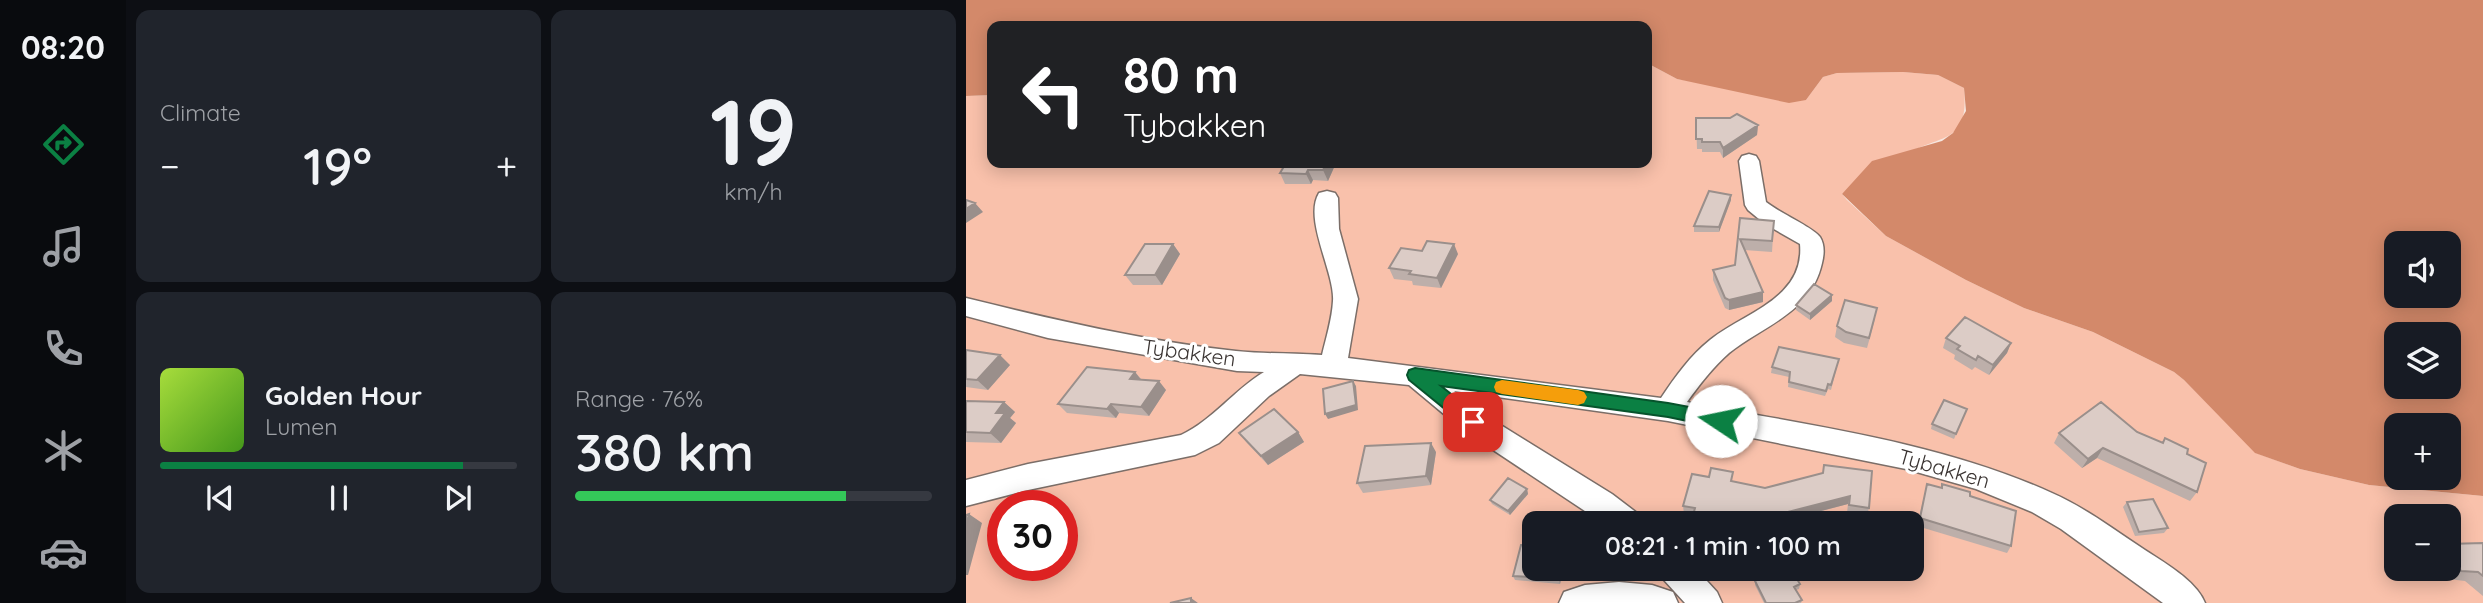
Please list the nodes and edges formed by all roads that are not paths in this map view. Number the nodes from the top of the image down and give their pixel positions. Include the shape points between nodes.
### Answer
1 (1749, 161) dead end
2 (1327, 198) dead end
3 (966, 307) edge
4 (1293, 363) junction
5 (1332, 367) junction
6 (1415, 375) junction
7 (1668, 410) junction
8 (966, 493) edge
9 (1610, 511) edge
10 (1686, 581) edge
11 (1575, 603) edge
12 (1662, 603) edge
13 (1706, 603) edge
14 (2189, 603) edge

1 - 7 street via 1756,205 1810,240 1811,265 1796,295 1718,348
2 - 5 street via 1328,229 1346,299
3 - 4 street, Tybakken via 1129,344 1237,361
4 - 5 street, Tybakken
4 - 8 street via 1209,435 1185,446
5 - 6 street, Tybakken
6 - 7 street, Tybakken
6 - 9 street via 1473,422
7 - 14 street, Tybakken via 1906,457 1980,477 2072,519
10 - 13 street
11 - 12 street via 1592,599

